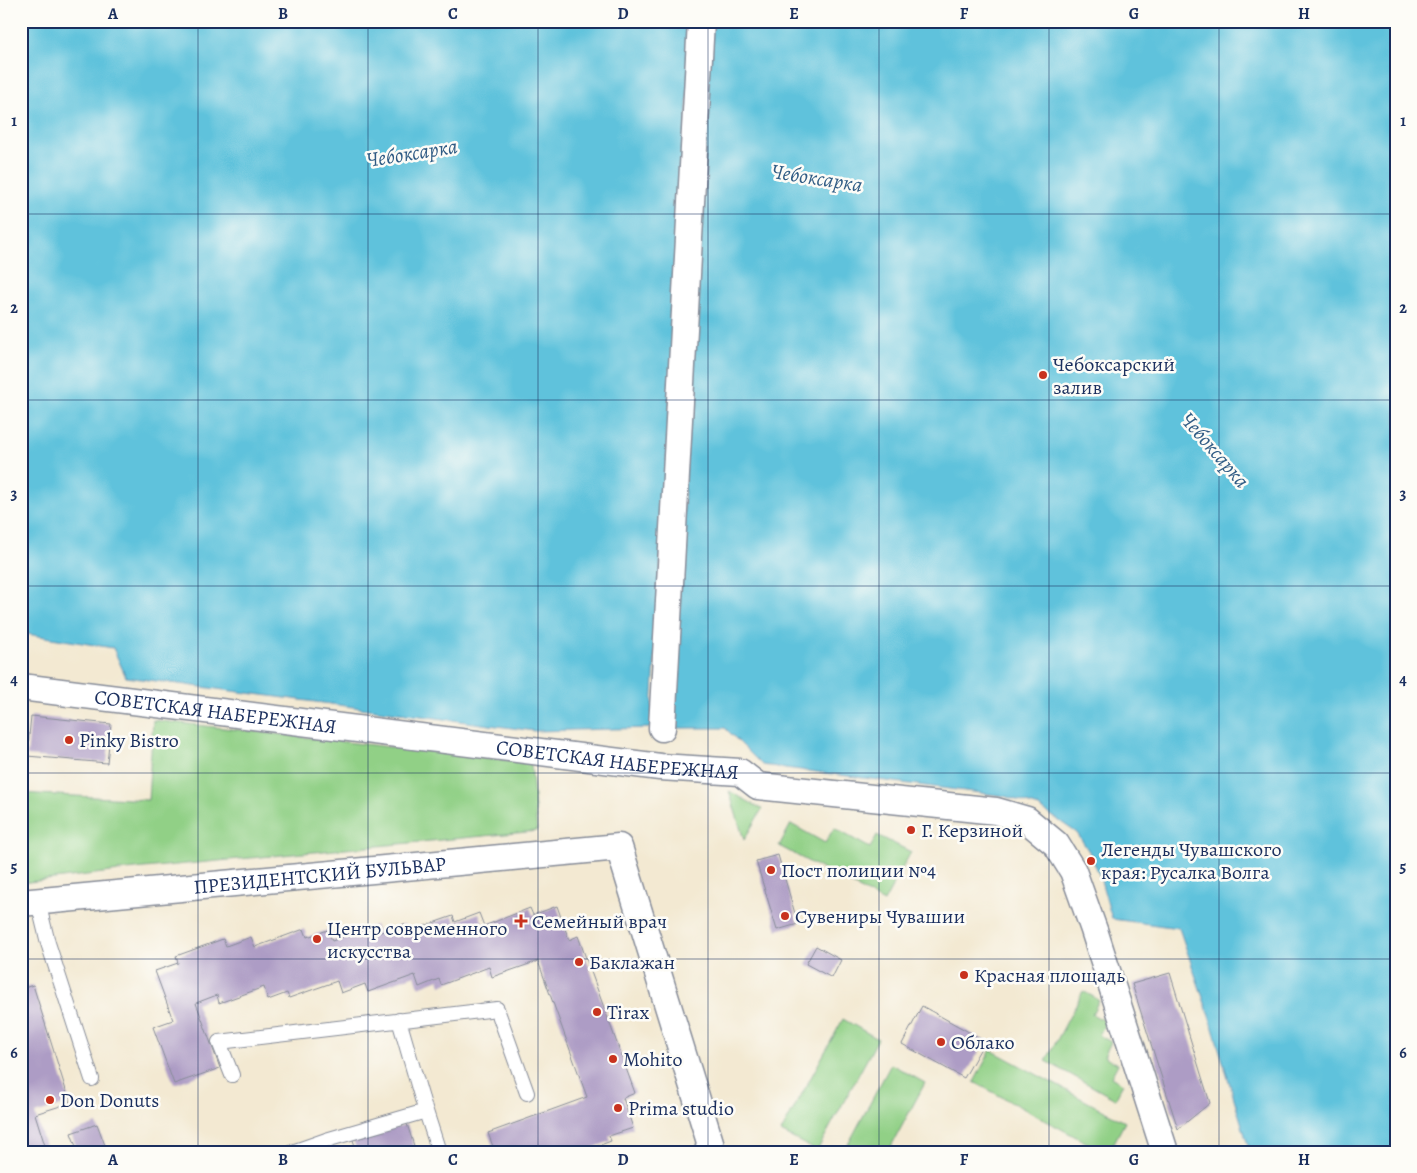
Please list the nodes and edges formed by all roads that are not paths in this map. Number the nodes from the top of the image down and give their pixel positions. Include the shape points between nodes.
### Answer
1 (701, 21) edge
2 (21, 687) edge
3 (662, 728) dead end
4 (30, 903) edge
5 (399, 1020) junction
6 (232, 1075) dead end
7 (92, 1079) dead end
8 (527, 1093) dead end
9 (426, 1111) junction
10 (292, 1152) edge
11 (439, 1152) edge
12 (708, 1152) edge
13 (1165, 1152) edge

1 - 3 street
2 - 13 street, СОВЕТСКАЯ НАБЕРЕЖНАЯ via 660,767 740,772 758,786 996,811 1027,820 1056,844 1073,871
4 - 7 lane via 48,943
4 - 12 street, ПРЕЗИДЕНТСКИЙ БУЛЬВАР via 619,847 710,1142
5 - 6 lane via 219,1042
5 - 8 lane via 497,1009
5 - 9 lane
9 - 10 lane
9 - 11 lane

